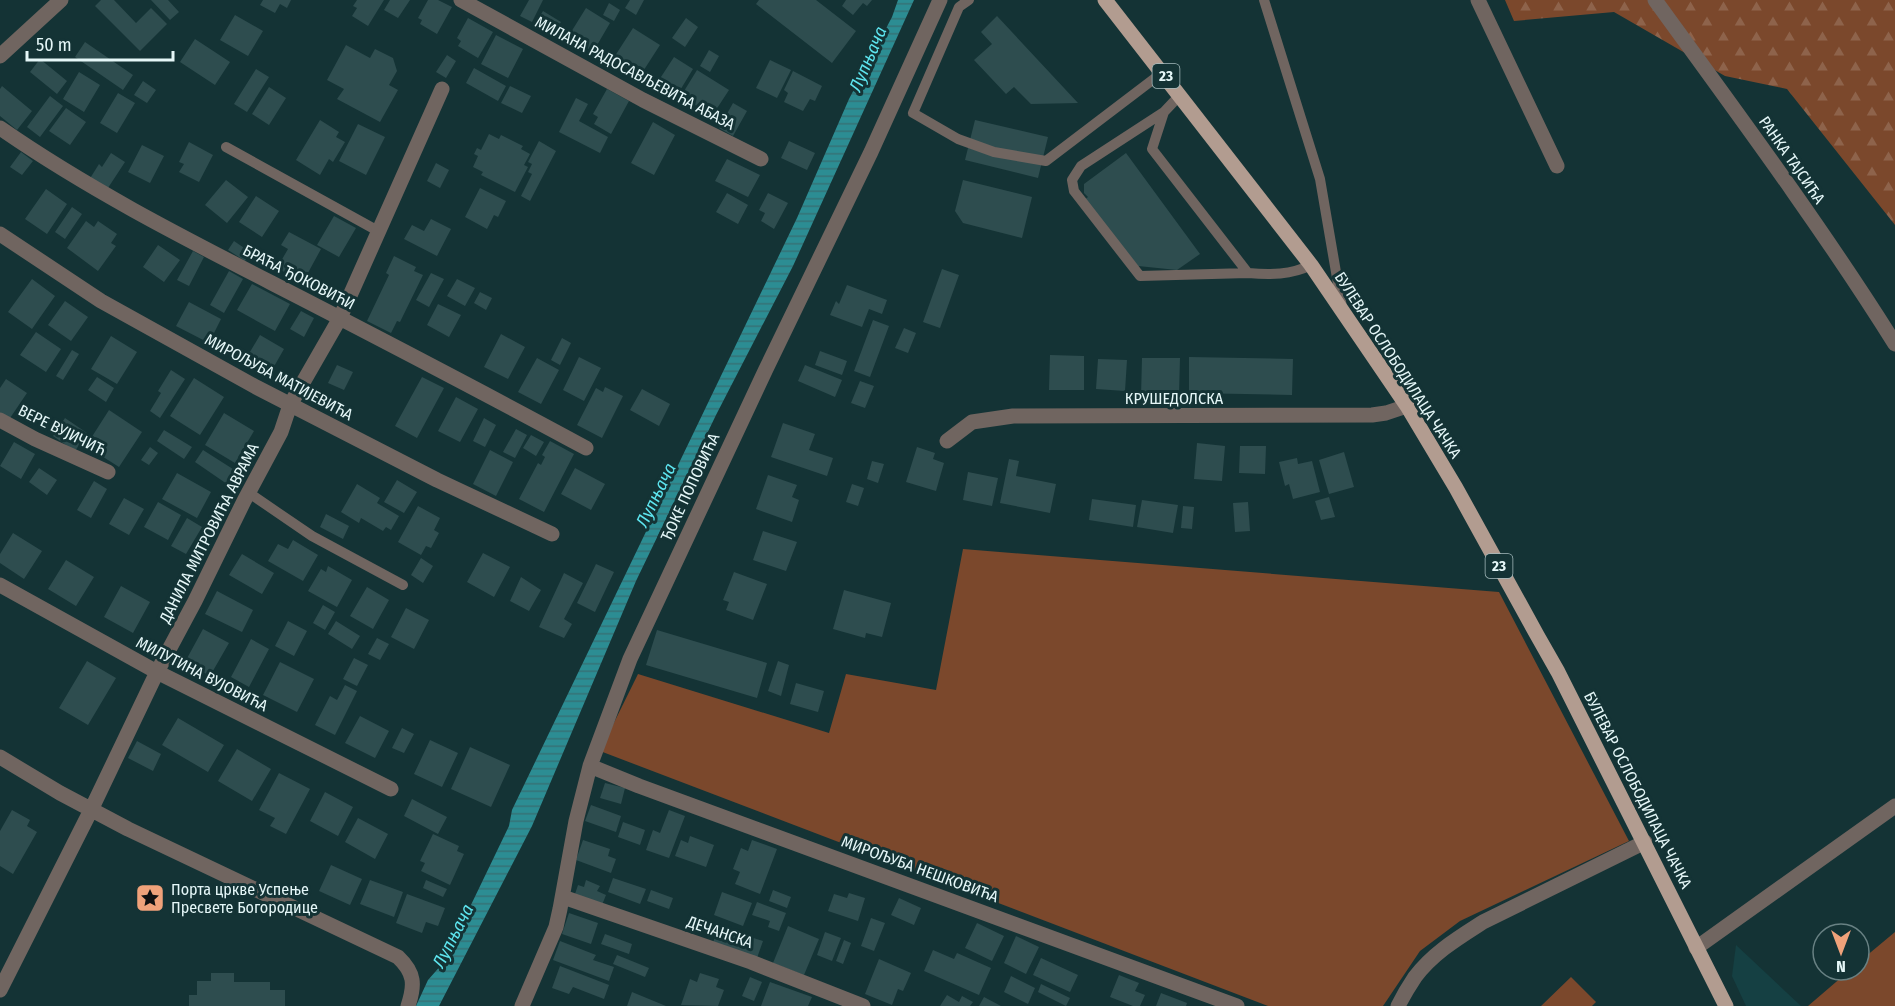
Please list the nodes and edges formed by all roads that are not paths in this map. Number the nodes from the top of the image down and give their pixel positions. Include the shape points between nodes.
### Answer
1 (461, 0) edge
2 (940, 0) edge
3 (969, 0) edge
4 (1105, 0) edge
5 (1264, 0) edge
6 (1478, 0) edge
7 (1655, 0) edge
8 (59, 1) edge
9 (0, 56) edge
10 (1163, 72) junction
11 (442, 88) dead end
12 (1180, 95) junction
13 (1164, 112) junction
14 (0, 128) edge
15 (226, 147) dead end
16 (761, 159) dead end
17 (1557, 166) dead end
18 (378, 231) junction
19 (0, 234) edge
20 (1311, 265) junction
21 (1248, 273) junction
22 (1343, 314) junction
23 (340, 318) junction
24 (1895, 344) edge
25 (290, 405) junction
26 (1407, 406) junction
27 (0, 420) edge
28 (947, 441) dead end
29 (586, 448) dead end
30 (108, 472) dead end
31 (249, 493) junction
32 (552, 534) dead end
33 (0, 585) edge
34 (403, 585) dead end
35 (157, 672) junction
36 (0, 757) edge
37 (590, 766) junction
38 (391, 789) dead end
39 (1895, 806) edge
40 (91, 810) junction
41 (1645, 842) junction
42 (563, 897) junction
43 (1696, 948) junction
44 (0, 990) edge
45 (408, 1006) edge
46 (522, 1006) edge
47 (863, 1006) edge
48 (1237, 1006) edge
49 (1398, 1006) edge
50 (1726, 1006) edge

1 - 16 street, МИЛАНА РАДОСАВЉЕВИЋА АБАЗА
2 - 37 street, ЂОКЕ ПОПОВИЋА via 647,620
3 - 10 lane via 959,8 913,113 958,139 994,152 1046,161
4 - 10 main road, БУЛЕВАР ОСЛОБОДИЛАЦА ЧАЧКА / 23
5 - 22 lane via 1320,179
6 - 17 street
7 - 24 street, РАНКА ТАЈСИЋА via 1748,128
8 - 9 street
10 - 12 main road, БУЛЕВАР ОСЛОБОДИЛАЦА ЧАЧКА / 23
11 - 18 street, ДАНИЛА МИТРОВИЋА АВРАМА
12 - 13 lane
12 - 20 main road, БУЛЕВАР ОСЛОБОДИЛАЦА ЧАЧКА / 23
13 - 21 lane via 1152,149
13 - 21 lane via 1081,166 1072,180 1074,191 1140,276
14 - 23 street, БРАЋА ЂОКОВИЋИ via 163,228
15 - 18 lane
18 - 23 street, ДАНИЛА МИТРОВИЋА АВРАМА
19 - 25 street, МИРОЉУБА МАТИЈЕВИЋА via 101,301
20 - 21 lane via 1281,274
20 - 22 main road, БУЛЕВАР ОСЛОБОДИЛАЦА ЧАЧКА / 23
22 - 26 main road, БУЛЕВАР ОСЛОБОДИЛАЦА ЧАЧКА / 23
23 - 25 street, ДАНИЛА МИТРОВИЋА АВРАМА
23 - 29 street, БРАЋА ЂОКОВИЋИ
25 - 31 street, ДАНИЛА МИТРОВИЋА АВРАМА via 281,432
25 - 32 street, МИРОЉУБА МАТИЈЕВИЋА
26 - 28 street, КРУШЕДОЛСКА via 1372,415 1013,416 972,422
26 - 41 main road, БУЛЕВАР ОСЛОБОДИЛАЦА ЧАЧКА / 23 via 1558,672
27 - 30 street, ВЕРЕ ВУЈИЧИЋ
31 - 34 lane via 312,536
31 - 35 street, ДАНИЛА МИТРОВИЋА АВРАМА
33 - 35 street, МИЛУТИНА ВУЈОВИЋА
35 - 38 street, МИЛУТИНА ВУЈОВИЋА
35 - 40 street, ДАНИЛА МИТРОВИЋА АВРАМА
36 - 40 street
37 - 42 street, ЂОКЕ ПОПОВИЋА
37 - 48 street, МИРОЉУБА НЕШКОВИЋА
39 - 43 street
40 - 44 street, ДАНИЛА МИТРОВИЋА АВРАМА
40 - 45 street via 398,957 411,972 413,990
41 - 43 main road, БУЛЕВАР ОСЛОБОДИЛАЦА ЧАЧКА / 23
41 - 49 street via 1466,933 1431,959
42 - 46 street, ЂОКЕ ПОПОВИЋА via 555,927
42 - 47 street, ДЕЧАНСКА via 751,962
43 - 50 main road, БУЛЕВАР ОСЛОБОДИЛАЦА ЧАЧКА / 23

